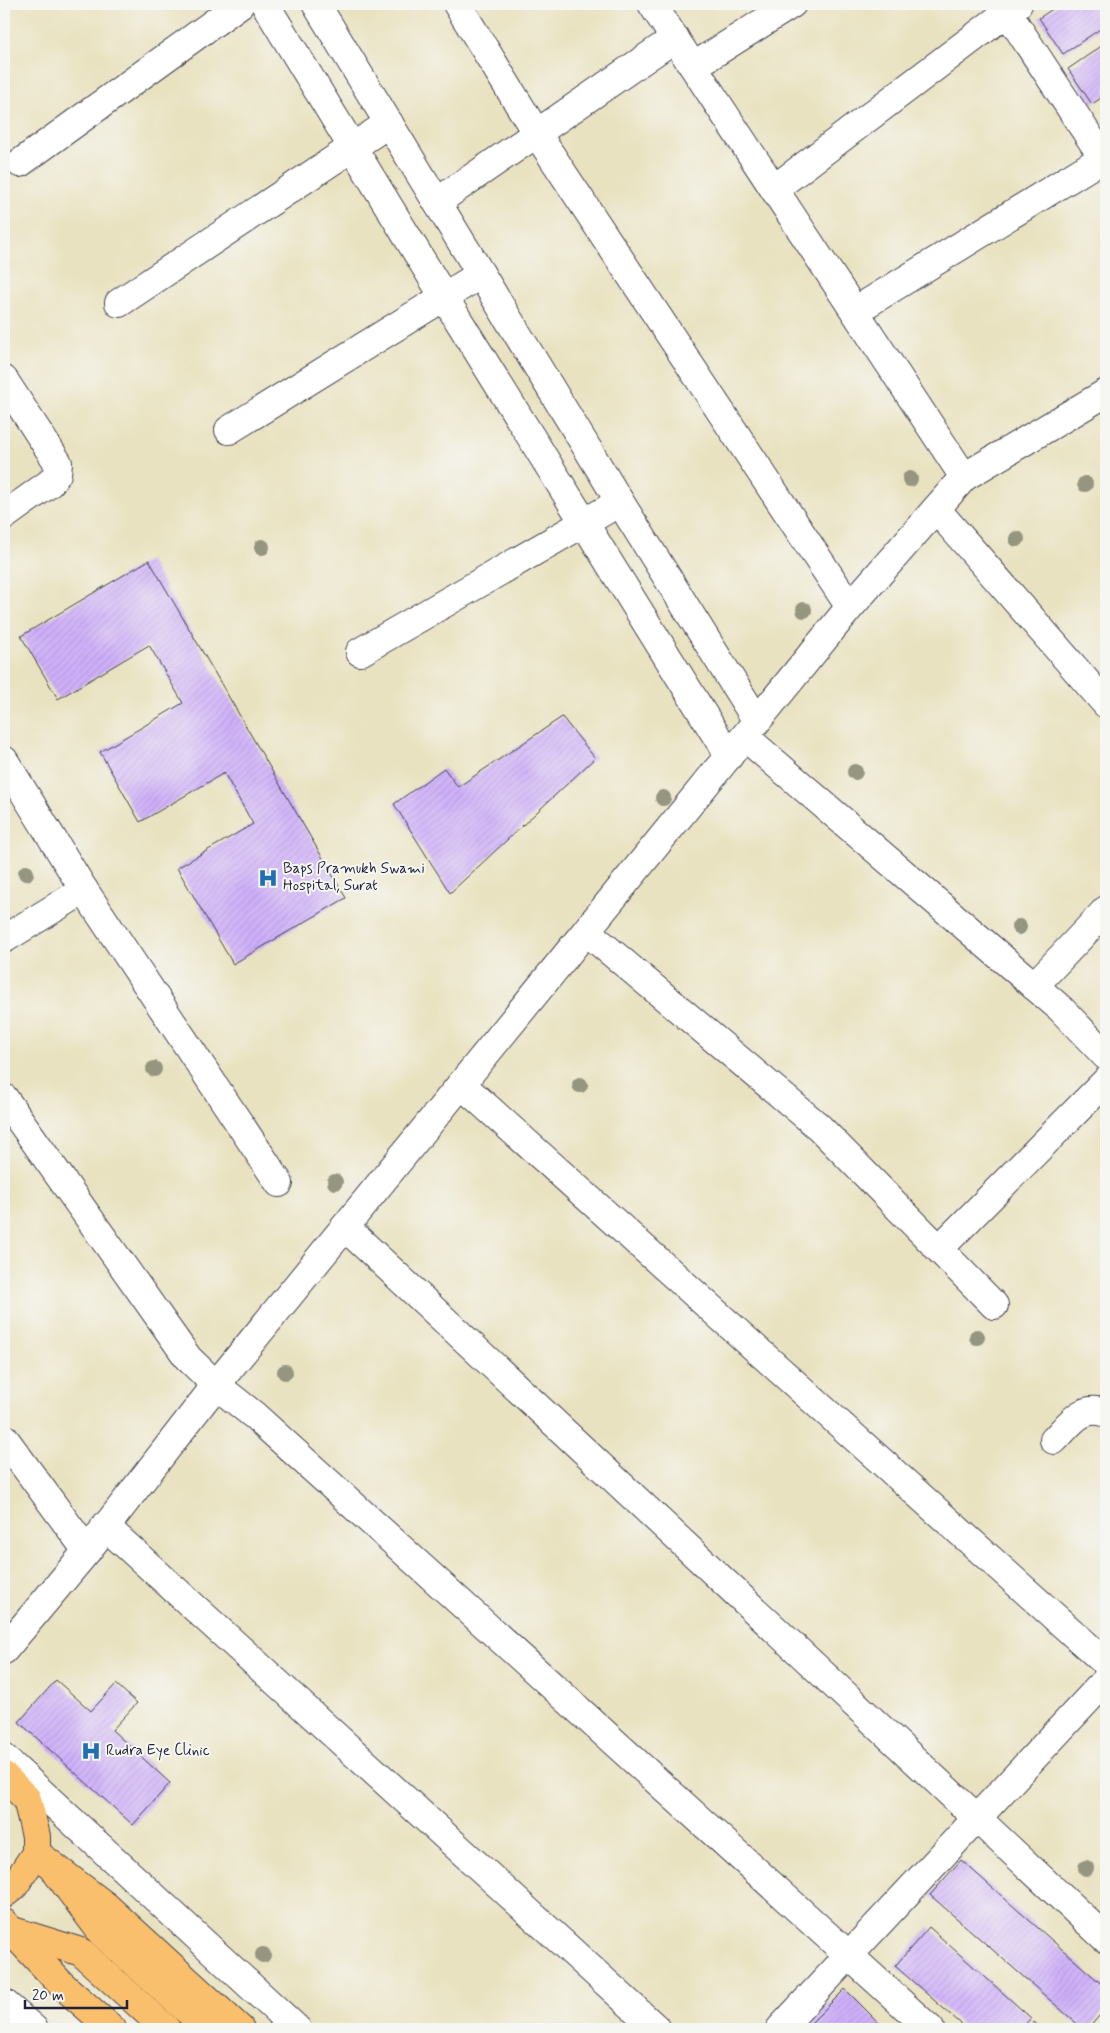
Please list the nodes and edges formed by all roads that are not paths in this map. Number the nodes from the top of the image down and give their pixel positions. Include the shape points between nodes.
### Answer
1 (240, 4) edge
2 (265, 4) edge
3 (316, 4) edge
4 (457, 4) edge
5 (652, 4) edge
6 (792, 4) edge
7 (1009, 6) edge
8 (675, 38) junction
9 (694, 66) junction
10 (388, 123) junction
11 (537, 134) junction
12 (352, 148) junction
13 (1105, 160) edge
14 (20, 163) dead end
15 (774, 189) junction
16 (437, 202) junction
17 (481, 274) junction
18 (444, 297) junction
19 (119, 303) dead end
20 (855, 311) junction
21 (4, 380) edge
22 (1106, 393) edge
23 (229, 430) dead end
24 (964, 477) junction
25 (620, 502) junction
26 (936, 509) junction
27 (4, 516) edge
28 (584, 523) junction
29 (850, 607) junction
30 (360, 652) dead end
31 (1106, 704) edge
32 (744, 738) junction
33 (4, 760) edge
34 (84, 890) junction
35 (1106, 910) edge
36 (586, 931) junction
37 (4, 939) edge
38 (1034, 986) junction
39 (1106, 1056) edge
40 (1106, 1081) edge
41 (461, 1084) junction
42 (4, 1098) edge
43 (279, 1183) dead end
44 (345, 1227) junction
45 (940, 1249) junction
46 (994, 1305) dead end
47 (216, 1385) junction
48 (1106, 1412) edge
49 (4, 1438) edge
50 (1054, 1440) dead end
51 (105, 1526) junction
52 (87, 1551) junction
53 (4, 1650) edge
54 (1106, 1663) edge
55 (1106, 1680) edge
56 (4, 1758) edge
57 (4, 1776) edge
58 (977, 1818) junction
59 (44, 1859) junction
60 (4, 1894) edge
61 (7, 1926) edge
62 (1106, 1939) edge
63 (850, 1956) junction
64 (4, 2003) edge
65 (34, 2029) edge
66 (112, 2029) edge
67 (166, 2029) edge
68 (208, 2029) edge
69 (240, 2029) edge
70 (297, 2029) edge
71 (657, 2029) edge
72 (780, 2029) edge
73 (930, 2029) edge

1 - 14 street
2 - 12 street
3 - 10 street
4 - 11 street
5 - 8 street
6 - 9 street
7 - 13 street
7 - 15 street
8 - 9 street
8 - 11 street
9 - 15 street
10 - 12 street
10 - 16 street
11 - 16 street
11 - 29 street
12 - 18 street
12 - 19 street
13 - 20 street
15 - 20 street
16 - 17 street
17 - 18 street
17 - 25 street
18 - 23 street
18 - 28 street
20 - 24 street
21 - 27 street via 58,463 57,474 50,483
22 - 24 street
24 - 26 street
25 - 28 street
25 - 32 street
26 - 29 street
26 - 31 street
28 - 30 street
28 - 32 street
29 - 32 street
32 - 36 street
32 - 38 street
33 - 34 street
34 - 37 street
34 - 43 street
35 - 38 street
36 - 41 street
36 - 45 street via 819,1127
38 - 39 street via 1081,1028
40 - 45 street
41 - 44 street
41 - 54 street
42 - 47 street via 188,1358
44 - 47 street
44 - 58 street
45 - 46 street
47 - 51 street
47 - 63 street via 255,1416
48 - 50 street via 1087,1410
49 - 52 street
51 - 52 street
51 - 71 street
52 - 53 street
55 - 58 street
56 - 70 street
57 - 59 main road via 28,1800
58 - 62 street
58 - 63 street
59 - 60 main road
59 - 68 main road via 102,1933
59 - 69 main road via 108,1907
61 - 66 main road via 61,1984
61 - 67 main road via 81,1952
63 - 72 street
63 - 73 street
64 - 65 street

